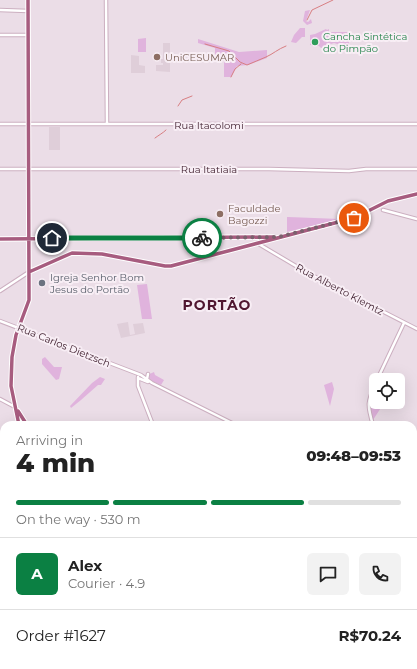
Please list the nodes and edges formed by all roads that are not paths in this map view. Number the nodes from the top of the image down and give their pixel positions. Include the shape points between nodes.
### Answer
1 (28, 0) edge
2 (106, 0) edge
3 (0, 10) edge
4 (28, 11) junction
5 (0, 35) edge
6 (28, 35) junction
7 (0, 124) edge
8 (29, 124) junction
9 (107, 124) junction
10 (417, 124) edge
11 (0, 169) edge
12 (29, 169) junction
13 (417, 169) edge
14 (417, 194) edge
15 (383, 210) dead end
16 (417, 219) edge
17 (278, 237) junction
18 (258, 238) junction
19 (0, 239) edge
20 (29, 239) junction
21 (259, 242) junction
22 (263, 247) junction
23 (29, 272) junction
24 (0, 292) edge
25 (0, 320) edge
26 (404, 323) junction
27 (18, 327) junction
28 (417, 329) edge
29 (380, 373) edge
30 (148, 374) dead end
31 (139, 377) junction
32 (147, 380) junction
33 (152, 383) junction
34 (0, 399) edge
35 (369, 399) edge
36 (16, 407) junction
37 (18, 421) edge
38 (25, 421) edge
39 (152, 421) edge
40 (228, 421) edge
41 (372, 421) edge

1 - 4 main road
2 - 9 street
3 - 4 street
4 - 6 main road
5 - 6 street
6 - 8 main road
7 - 8 street, Rua Itacolomi
8 - 9 street, Rua Itacolomi
8 - 12 main road
9 - 10 street, Rua Itacolomi
11 - 12 street, Rua Itatiaia
12 - 13 street, Rua Itatiaia
12 - 20 main road
14 - 17 main road via 388,201 349,219
15 - 16 street
17 - 18 main road
17 - 21 main road
18 - 20 main road
18 - 21 main road
19 - 20 main road
20 - 23 main road
21 - 22 street, Rua Alberto Klemtz
21 - 22 street
21 - 23 main road via 165,266 102,254 72,253
22 - 26 street, Rua Alberto Klemtz
23 - 24 street
23 - 27 main road via 29,300
25 - 27 street, Rua Carlos Dietzsch
26 - 28 street, Rua Alberto Klemtz
26 - 29 street
27 - 31 street, Rua Carlos Dietzsch
27 - 36 main road via 11,366 11,386
30 - 32 street
31 - 32 street, Rua Carlos Dietzsch
31 - 33 street, Rua Carlos Dietzsch
31 - 39 street via 138,383
32 - 33 street, Rua Carlos Dietzsch
33 - 40 street, Rua Carlos Dietzsch
34 - 36 street
35 - 41 street
36 - 37 main road
36 - 38 main road

